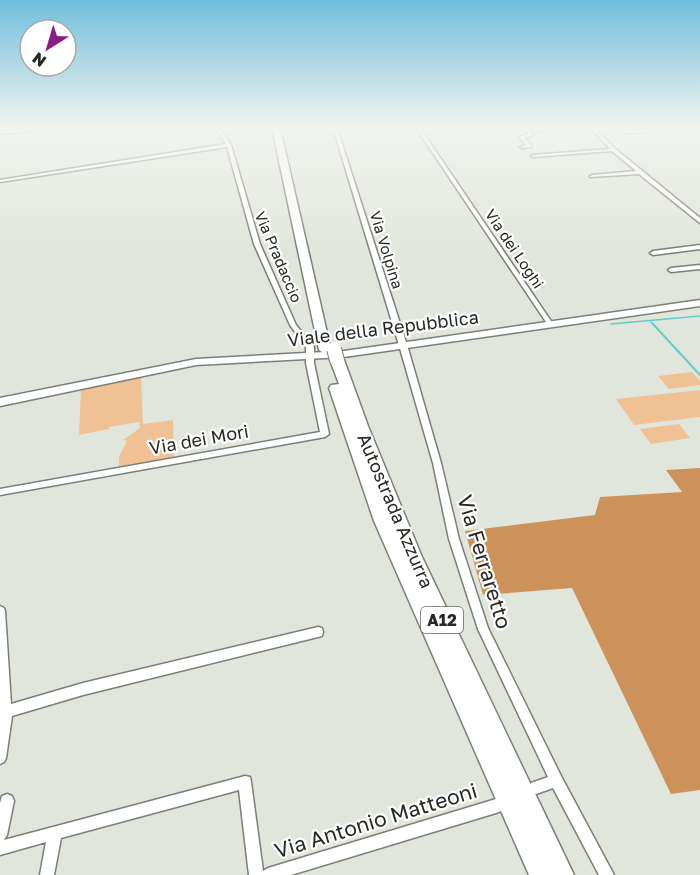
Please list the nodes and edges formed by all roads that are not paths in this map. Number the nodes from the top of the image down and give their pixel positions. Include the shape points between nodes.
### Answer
1 (77, 169) edge
2 (236, 169) edge
3 (285, 169) edge
4 (290, 169) edge
5 (348, 169) edge
6 (446, 169) edge
7 (637, 169) edge
8 (641, 172) junction
9 (592, 176) dead end
10 (0, 181) edge
11 (700, 221) edge
12 (700, 247) edge
13 (653, 253) dead end
14 (700, 267) edge
15 (670, 270) dead end
16 (700, 303) edge
17 (550, 324) junction
18 (403, 345) junction
19 (327, 355) junction
20 (0, 402) edge
21 (0, 492) edge
22 (0, 611) edge
23 (318, 632) dead end
24 (6, 712) junction
25 (0, 758) edge
26 (556, 781) junction
27 (536, 789) dead end
28 (7, 801) dead end
29 (496, 806) dead end
30 (55, 833) junction
31 (0, 835) edge
32 (0, 848) edge
33 (47, 875) edge
34 (256, 875) edge
35 (268, 875) edge
36 (542, 875) edge
37 (561, 875) edge
38 (607, 875) edge

1 - 10 street
2 - 19 street, Via Pradaccio via 257,244 293,325 310,347
3 - 19 highway, Autostrada Azzurra / A12
4 - 19 highway, Autostrada Azzurra / A12
5 - 18 street, Via Volpina
6 - 17 street, Via dei Loghi
7 - 8 street
8 - 9 street
8 - 11 street
12 - 13 street
14 - 15 street
16 - 17 main road, Viale della Repubblica
17 - 18 main road, Viale della Repubblica
18 - 19 main road, Viale della Repubblica
18 - 26 street, Via Ferraretto via 454,539 483,629
19 - 20 main road, Viale della Repubblica via 196,362
19 - 21 street, Via dei Mori via 326,432 322,436
19 - 36 highway, Autostrada Azzurra / A12 via 349,430 383,520
19 - 37 highway, Autostrada Azzurra / A12 via 394,518
22 - 24 street
23 - 24 street via 83,689
24 - 25 street
26 - 27 street
26 - 38 street, Via Ferraretto
28 - 31 street
29 - 35 street, Via Antonio Matteoni
30 - 32 street
30 - 33 street
30 - 34 street via 245,782

